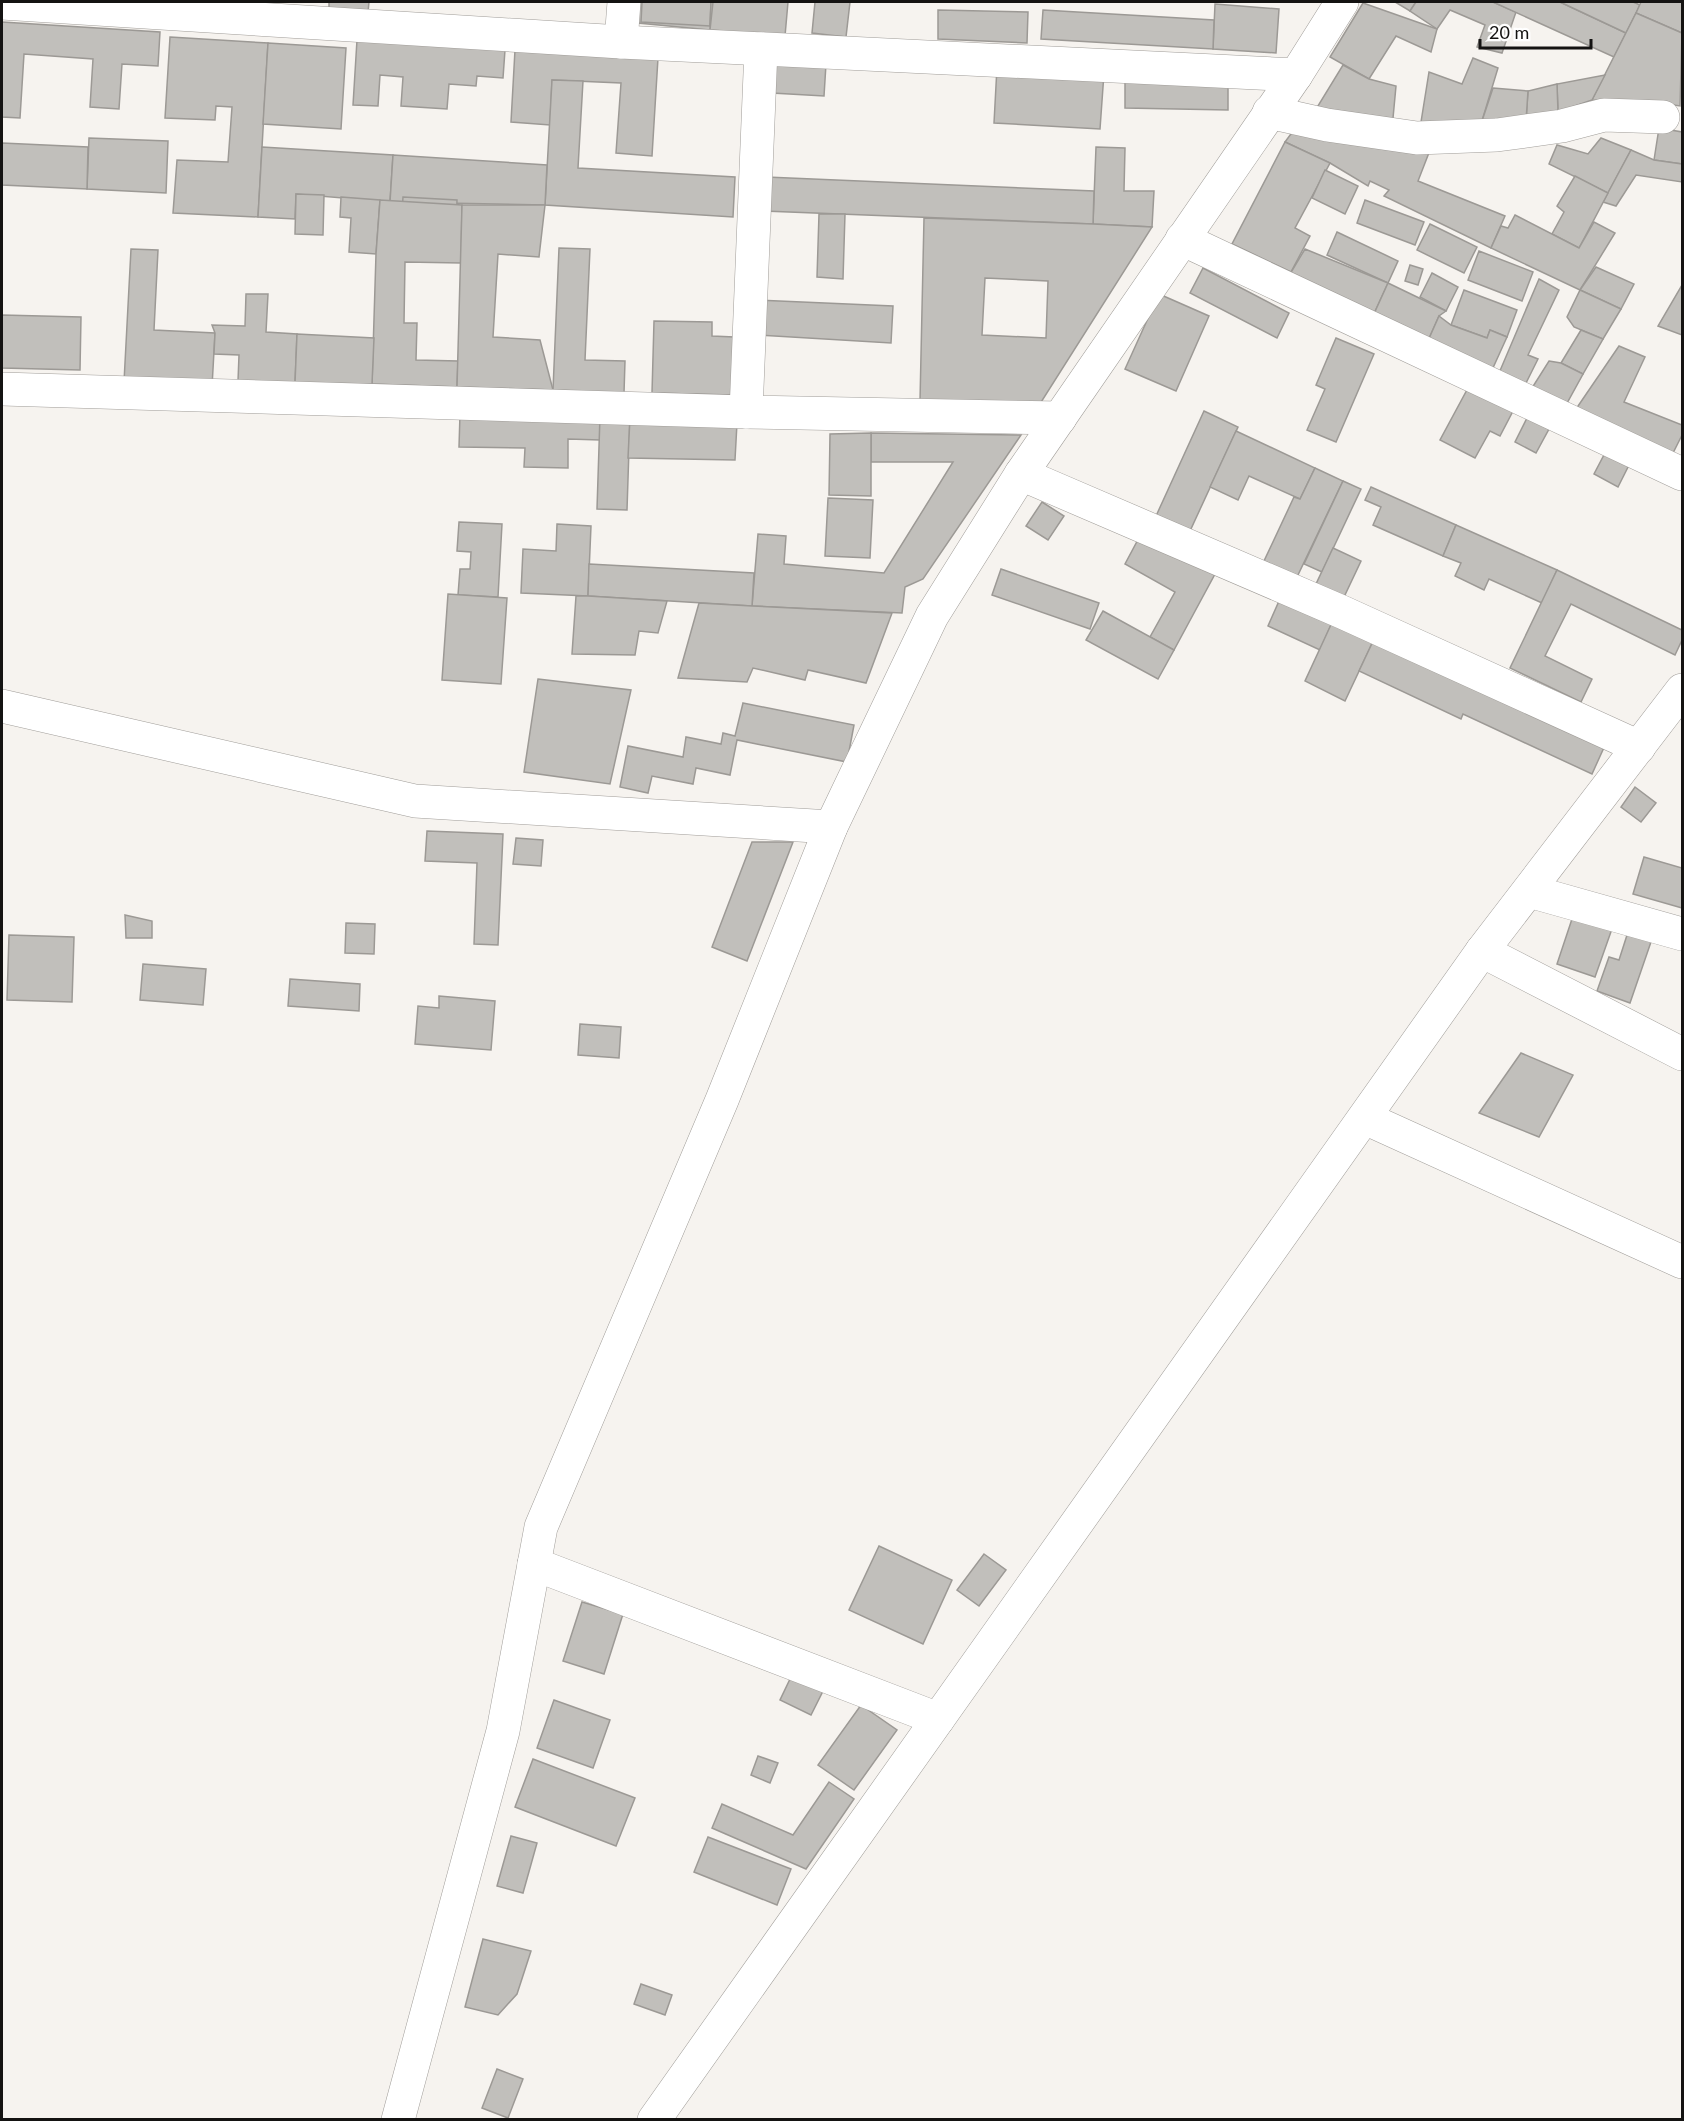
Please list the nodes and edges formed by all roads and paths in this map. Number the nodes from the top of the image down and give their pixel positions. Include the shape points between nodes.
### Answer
1 (624, 2) edge
2 (1342, 2) edge
3 (2, 3) edge
4 (621, 42) junction
5 (761, 49) junction
6 (1296, 75) junction
7 (1269, 112) junction
8 (1663, 117) dead end
9 (1182, 238) junction
10 (2, 389) edge
11 (746, 412) junction
12 (1060, 418) junction
13 (1021, 474) junction
14 (1683, 474) edge
15 (1683, 690) edge
16 (2, 706) edge
17 (1639, 747) junction
18 (831, 827) junction
19 (1529, 891) junction
20 (1683, 934) edge
21 (1482, 951) junction
22 (1683, 1054) edge
23 (1365, 1118) junction
24 (1683, 1262) edge
25 (534, 1564) junction
26 (938, 1719) junction
27 (398, 2120) edge
28 (654, 2120) edge

1 - 4 street
2 - 6 street
3 - 4 street
4 - 5 street
5 - 6 street
5 - 11 street
6 - 7 street
7 - 8 street via 1418,138 1497,135 1562,126 1604,115
7 - 9 street
9 - 12 street
9 - 14 street
10 - 11 street
11 - 12 street
12 - 13 street
13 - 17 street via 1341,612
13 - 18 street via 932,616
15 - 17 street
16 - 18 street via 415,801
17 - 19 street
18 - 25 street via 722,1100 541,1527
19 - 20 street
19 - 21 street
21 - 22 street
21 - 23 street
23 - 24 street
23 - 26 street
25 - 26 street
25 - 27 street via 502,1731
26 - 28 street

